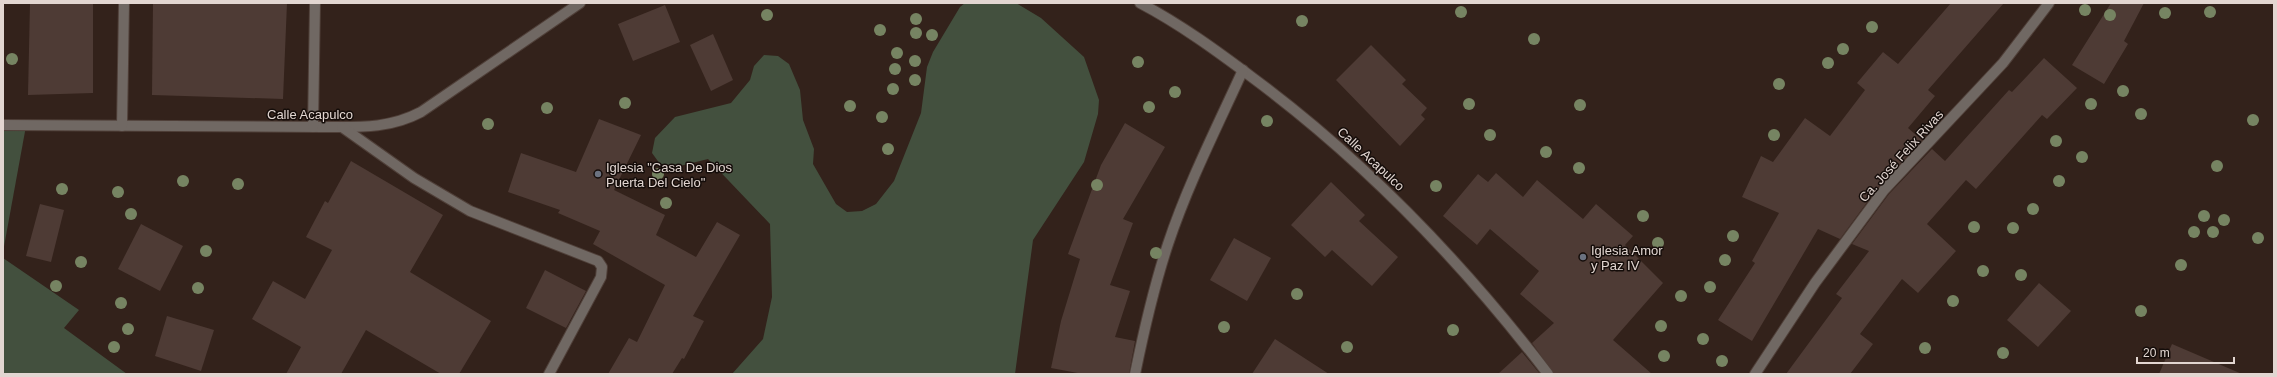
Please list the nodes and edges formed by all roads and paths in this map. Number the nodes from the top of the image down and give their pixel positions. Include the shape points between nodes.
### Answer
1 (124, 3) edge
2 (315, 3) edge
3 (580, 3) edge
4 (1140, 3) edge
5 (2049, 3) edge
6 (1243, 70) junction
7 (3, 125) edge
8 (122, 126) junction
9 (313, 127) junction
10 (342, 127) junction
11 (549, 374) edge
12 (1135, 374) edge
13 (1548, 374) edge
14 (1755, 374) edge

1 - 8 street
2 - 9 street
3 - 10 street, Calle Acapulco via 408,118 374,127
4 - 6 street, Calle Acapulco via 1193,34
5 - 14 street, Ca. José Felix Rivas via 2027,34 1992,74 1884,190 1815,283
6 - 12 street via 1168,243 1150,304
6 - 13 street, Calle Acapulco via 1322,132 1401,205 1450,255
7 - 8 street, Calle Acapulco
8 - 9 street, Calle Acapulco
9 - 10 street, Calle Acapulco
10 - 11 street via 414,178 470,212 598,261 602,267 601,277

